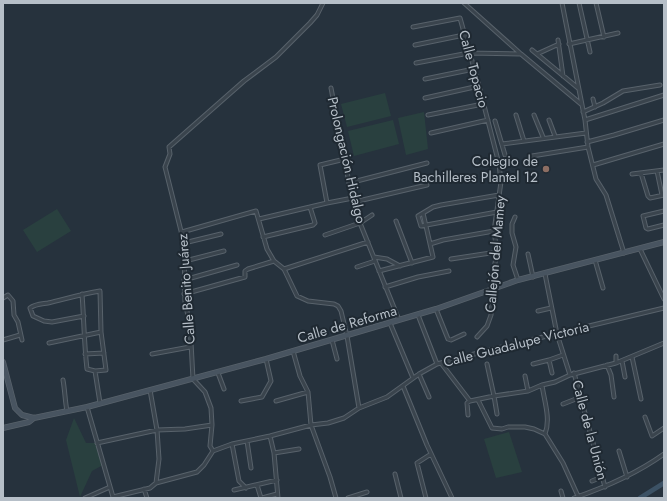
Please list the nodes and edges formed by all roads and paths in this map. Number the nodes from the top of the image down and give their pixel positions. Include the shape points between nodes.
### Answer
1 (323, 3) edge
2 (464, 3) edge
3 (562, 3) edge
4 (579, 3) edge
5 (596, 3) edge
6 (413, 27) dead end
7 (618, 33) dead end
8 (464, 34) junction
9 (604, 37) junction
10 (587, 40) junction
11 (569, 44) junction
12 (415, 46) dead end
13 (532, 50) dead end
14 (590, 52) dead end
15 (469, 53) junction
16 (521, 54) junction
17 (537, 54) junction
18 (416, 64) dead end
19 (474, 69) junction
20 (563, 76) junction
21 (425, 79) dead end
22 (660, 85) dead end
23 (479, 86) junction
24 (331, 88) dead end
25 (578, 88) junction
26 (664, 95) edge
27 (425, 98) dead end
28 (594, 99) dead end
29 (483, 104) junction
30 (581, 104) junction
31 (595, 107) junction
32 (583, 112) junction
33 (428, 115) dead end
34 (516, 115) dead end
35 (534, 115) dead end
36 (488, 120) junction
37 (549, 120) dead end
38 (584, 120) junction
39 (664, 120) edge
40 (495, 121) dead end
41 (586, 132) junction
42 (431, 133) dead end
43 (555, 136) junction
44 (544, 137) junction
45 (524, 141) junction
46 (588, 142) junction
47 (502, 144) junction
48 (664, 144) edge
49 (588, 148) junction
50 (505, 155) dead end
51 (532, 156) dead end
52 (345, 159) junction
53 (427, 163) dead end
54 (593, 165) junction
55 (664, 170) edge
56 (657, 171) junction
57 (641, 173) junction
58 (632, 174) dead end
59 (349, 183) junction
60 (427, 185) dead end
61 (499, 195) junction
62 (663, 195) edge
63 (353, 198) junction
64 (354, 202) junction
65 (327, 203) junction
66 (310, 207) junction
67 (664, 211) edge
68 (497, 212) junction
69 (423, 213) junction
70 (372, 215) dead end
71 (515, 217) dead end
72 (259, 219) junction
73 (396, 221) dead end
74 (360, 223) junction
75 (664, 225) edge
76 (425, 226) junction
77 (494, 231) junction
78 (182, 232) junction
79 (222, 234) dead end
80 (325, 235) dead end
81 (263, 237) junction
82 (368, 242) junction
83 (664, 242) edge
84 (184, 243) junction
85 (430, 244) junction
86 (640, 249) junction
87 (224, 251) dead end
88 (497, 252) junction
89 (624, 253) junction
90 (528, 254) dead end
91 (374, 257) junction
92 (451, 259) dead end
93 (595, 260) junction
94 (185, 261) junction
95 (274, 261) junction
96 (375, 261) junction
97 (412, 263) junction
98 (237, 265) dead end
99 (400, 266) junction
100 (356, 267) dead end
101 (284, 269) junction
102 (379, 271) junction
103 (449, 271) dead end
104 (545, 274) junction
105 (533, 277) junction
106 (184, 280) junction
107 (518, 280) junction
108 (385, 287) junction
109 (603, 288) dead end
110 (493, 290) junction
111 (82, 294) junction
112 (184, 294) junction
113 (3, 298) edge
114 (664, 299) edge
115 (551, 308) junction
116 (664, 308) edge
117 (436, 310) junction
118 (538, 311) dead end
119 (418, 315) junction
120 (84, 316) junction
121 (399, 320) junction
122 (390, 323) junction
123 (102, 332) junction
124 (464, 334) dead end
125 (557, 334) junction
126 (20, 335) junction
127 (84, 336) junction
128 (347, 336) junction
129 (477, 337) dead end
130 (3, 340) edge
131 (22, 340) dead end
132 (332, 340) junction
133 (49, 343) dead end
134 (664, 343) edge
135 (190, 347) junction
136 (293, 351) junction
137 (85, 354) junction
138 (104, 354) junction
139 (152, 354) dead end
140 (564, 355) junction
141 (616, 356) dead end
142 (632, 357) junction
143 (266, 359) junction
144 (337, 359) dead end
145 (549, 360) junction
146 (622, 360) junction
147 (3, 362) edge
148 (442, 363) junction
149 (616, 363) junction
150 (437, 364) junction
151 (487, 364) dead end
152 (533, 364) dead end
153 (607, 365) junction
154 (95, 371) junction
155 (218, 372) junction
156 (552, 373) dead end
157 (574, 373) junction
158 (419, 374) junction
159 (570, 374) junction
160 (525, 376) dead end
161 (625, 377) dead end
162 (413, 378) junction
163 (5, 380) edge
164 (63, 380) dead end
165 (193, 380) junction
166 (542, 385) junction
167 (403, 386) junction
168 (224, 389) dead end
169 (150, 390) junction
170 (528, 391) junction
171 (308, 392) junction
172 (494, 396) junction
173 (429, 397) dead end
174 (581, 397) junction
175 (614, 397) dead end
176 (241, 400) dead end
177 (478, 400) junction
178 (641, 400) dead end
179 (276, 401) dead end
180 (468, 402) junction
181 (100, 403) junction
182 (563, 404) dead end
183 (87, 406) junction
184 (359, 408) junction
185 (67, 411) junction
186 (497, 414) dead end
187 (468, 415) dead end
188 (645, 417) dead end
189 (34, 418) junction
190 (212, 425) junction
191 (311, 425) junction
192 (3, 428) edge
193 (664, 428) edge
194 (157, 430) junction
195 (545, 434) junction
196 (270, 436) junction
197 (247, 441) junction
198 (97, 443) junction
199 (232, 444) junction
200 (299, 449) dead end
201 (213, 451) junction
202 (619, 451) dead end
203 (274, 453) junction
204 (431, 454) junction
205 (664, 454) edge
206 (251, 468) dead end
207 (395, 474) dead end
208 (602, 477) junction
209 (627, 477) junction
210 (277, 480) junction
211 (592, 481) dead end
212 (156, 483) junction
213 (257, 485) junction
214 (110, 487) junction
215 (605, 487) junction
216 (246, 488) junction
217 (144, 489) junction
218 (234, 490) dead end
219 (561, 491) dead end
220 (367, 492) dead end
221 (278, 496) edge
222 (578, 496) junction
223 (113, 497) edge
224 (85, 498) edge
225 (147, 498) edge
226 (261, 498) edge
227 (336, 498) edge
228 (348, 498) edge
229 (401, 498) edge
230 (426, 498) edge
231 (452, 498) edge
232 (563, 498) edge
233 (574, 498) edge

1 - 78 street, Calle Benito Juárez via 317,15 276,57 244,81 169,147 170,154 165,167
2 - 16 street
3 - 11 street
4 - 10 street
5 - 9 street
6 - 8 street, Calle Topacio via 460,18
7 - 9 street
8 - 12 street
8 - 15 street, Calle Topacio
9 - 10 street
10 - 11 street
10 - 14 street
11 - 25 street
13 - 17 street
15 - 16 street
15 - 18 street
15 - 19 street, Calle Topacio
16 - 30 street
17 - 20 street
17 - 20 street via 559,42
19 - 21 street
19 - 23 street, Calle Topacio
20 - 25 street
22 - 31 street via 623,91
23 - 27 street
23 - 29 street, Calle Topacio
24 - 52 street, Prolongación Hidalgo
25 - 30 street
26 - 38 street
28 - 31 street
29 - 33 street
29 - 36 street, Calle Topacio
30 - 32 street
31 - 32 street
32 - 38 street
34 - 45 street
35 - 44 street
36 - 42 street
36 - 61 street, Callejón del Mamey via 499,164
37 - 43 street
38 - 41 street
39 - 46 street
40 - 47 street
41 - 43 street
41 - 46 street
43 - 44 street
44 - 45 street
45 - 47 street
46 - 49 street
47 - 50 street
48 - 54 street
49 - 51 street
49 - 54 street
52 - 59 street, Prolongación Hidalgo
52 - 65 street via 320,165
53 - 59 street
54 - 89 street via 596,179 606,195
55 - 56 street
56 - 57 street
56 - 62 street
57 - 58 street
57 - 62 street via 650,198
59 - 63 street, Prolongación Hidalgo
60 - 64 street
61 - 68 street, Callejón del Mamey
61 - 69 street via 433,207
63 - 64 street, Prolongación Hidalgo
63 - 65 street
64 - 74 street, Prolongación Hidalgo
65 - 66 street
66 - 72 street
66 - 81 street via 315,223 313,225
67 - 75 street via 644,216 643,220 648,229
68 - 76 street
68 - 77 street, Callejón del Mamey
69 - 76 street
69 - 76 street via 418,216 421,226
70 - 74 street
71 - 107 street via 512,224 516,247 513,265
72 - 78 street via 256,212
72 - 81 street
73 - 97 street
74 - 80 street
74 - 82 street, Prolongación Hidalgo
76 - 85 street
77 - 85 street
77 - 88 street, Callejón del Mamey
78 - 84 street, Calle Benito Juárez
79 - 84 street
81 - 95 street
82 - 91 street, Prolongación Hidalgo
82 - 101 street
83 - 86 main road, Calle de Reforma
84 - 94 street, Calle Benito Juárez
85 - 97 street via 433,257
86 - 89 main road, Calle de Reforma
86 - 114 street
87 - 94 street
88 - 92 street
88 - 110 street, Callejón del Mamey via 492,280
89 - 93 main road, Calle de Reforma
90 - 105 street
91 - 96 street, Prolongación Hidalgo
91 - 99 street via 386,259
93 - 104 main road, Calle de Reforma
93 - 109 street
94 - 106 street, Calle Benito Juárez
95 - 101 street
95 - 112 street via 248,268 245,277
96 - 100 street
96 - 102 street, Prolongación Hidalgo
97 - 99 street
98 - 106 street
99 - 102 street
101 - 128 street via 297,296 308,301 338,306
102 - 108 street, Prolongación Hidalgo
103 - 108 street
104 - 105 main road, Calle de Reforma
104 - 115 street, Calle de la Unión
105 - 107 main road, Calle de Reforma
106 - 112 street, Calle Benito Juárez
107 - 110 main road, Calle de Reforma
108 - 121 street, Prolongación Hidalgo
110 - 117 main road, Calle de Reforma
110 - 129 street, Callejón del Mamey via 491,315 487,326
111 - 120 street
111 - 120 street via 30,308 33,316 44,321
111 - 123 street via 100,291
112 - 135 street, Calle Benito Juárez via 190,324
113 - 126 street via 8,295 13,301
115 - 118 street
115 - 125 street, Calle de la Unión
116 - 125 street, Calle Guadalupe Victoria
117 - 119 main road, Calle de Reforma
117 - 124 street via 448,339
119 - 121 main road, Calle de Reforma
119 - 150 street
120 - 127 street
121 - 122 main road, Calle de Reforma
122 - 128 main road, Calle de Reforma
122 - 162 street
123 - 127 street
123 - 138 street
125 - 140 street, Calle de la Unión
125 - 148 street, Calle Guadalupe Victoria
126 - 130 street
126 - 131 street
127 - 133 street
127 - 137 street
128 - 132 main road, Calle de Reforma
128 - 184 street
132 - 136 main road, Calle de Reforma
132 - 144 street
134 - 142 street
135 - 139 street
135 - 165 street, Calle Benito Juárez
136 - 143 main road, Calle de Reforma
136 - 171 street via 300,376
137 - 138 street
137 - 154 street via 86,369
138 - 154 street via 106,370
140 - 145 street
140 - 159 street, Calle de la Unión
141 - 149 street
142 - 146 street
142 - 178 street
143 - 155 main road, Calle de Reforma
143 - 176 street via 271,381 262,397
145 - 152 street
145 - 156 street
146 - 149 street
146 - 161 street
147 - 163 main road
148 - 150 street, Calle Guadalupe Victoria
148 - 180 street
149 - 153 street
150 - 158 street, Calle Guadalupe Victoria
151 - 172 street
153 - 157 street
153 - 175 street
154 - 181 street
155 - 165 main road, Calle de Reforma
155 - 168 street
157 - 159 street
157 - 174 street, Calle de la Unión
158 - 162 street, Calle Guadalupe Victoria
158 - 173 street
159 - 166 street
160 - 170 street
162 - 167 street, Calle Guadalupe Victoria
163 - 189 main road via 15,408 22,415
164 - 185 street
165 - 169 main road, Calle de Reforma
165 - 190 street via 205,392 211,408
166 - 170 street
166 - 195 street via 548,420
167 - 184 street, Calle Guadalupe Victoria via 387,397
167 - 204 street
169 - 181 main road, Calle de Reforma
169 - 194 street
170 - 172 street
171 - 179 street
171 - 191 street
172 - 177 street
172 - 186 street
174 - 182 street
174 - 208 street, Calle de la Unión
177 - 180 street
177 - 195 street via 492,428 525,427
180 - 187 street
181 - 183 main road, Calle de Reforma
183 - 185 main road, Calle de Reforma
183 - 198 street
184 - 191 street, Calle Guadalupe Victoria via 344,418
185 - 189 main road, Calle de Reforma
188 - 193 street via 652,436
189 - 192 main road, Calle de Reforma via 29,422
190 - 194 street
190 - 201 street via 210,446
191 - 196 street, Calle Guadalupe Victoria
191 - 227 street
194 - 198 street
194 - 212 street via 159,459
195 - 222 street via 563,463
196 - 197 street, Calle Guadalupe Victoria
196 - 203 street
197 - 199 street, Calle Guadalupe Victoria
197 - 206 street
198 - 214 street
199 - 201 street, Calle Guadalupe Victoria
199 - 216 street via 239,481
200 - 203 street
201 - 212 street via 197,472
202 - 209 street
203 - 210 street
204 - 230 street via 417,463
204 - 231 street
205 - 209 street
207 - 229 street
208 - 211 street
208 - 215 street, Calle de la Unión
209 - 215 street
210 - 213 street
210 - 221 street
212 - 217 street
213 - 216 street
213 - 226 street
214 - 223 street
214 - 224 street
215 - 222 street
216 - 218 street
217 - 223 street
217 - 225 street
219 - 232 street
220 - 228 street
221 - 226 street
222 - 233 street

